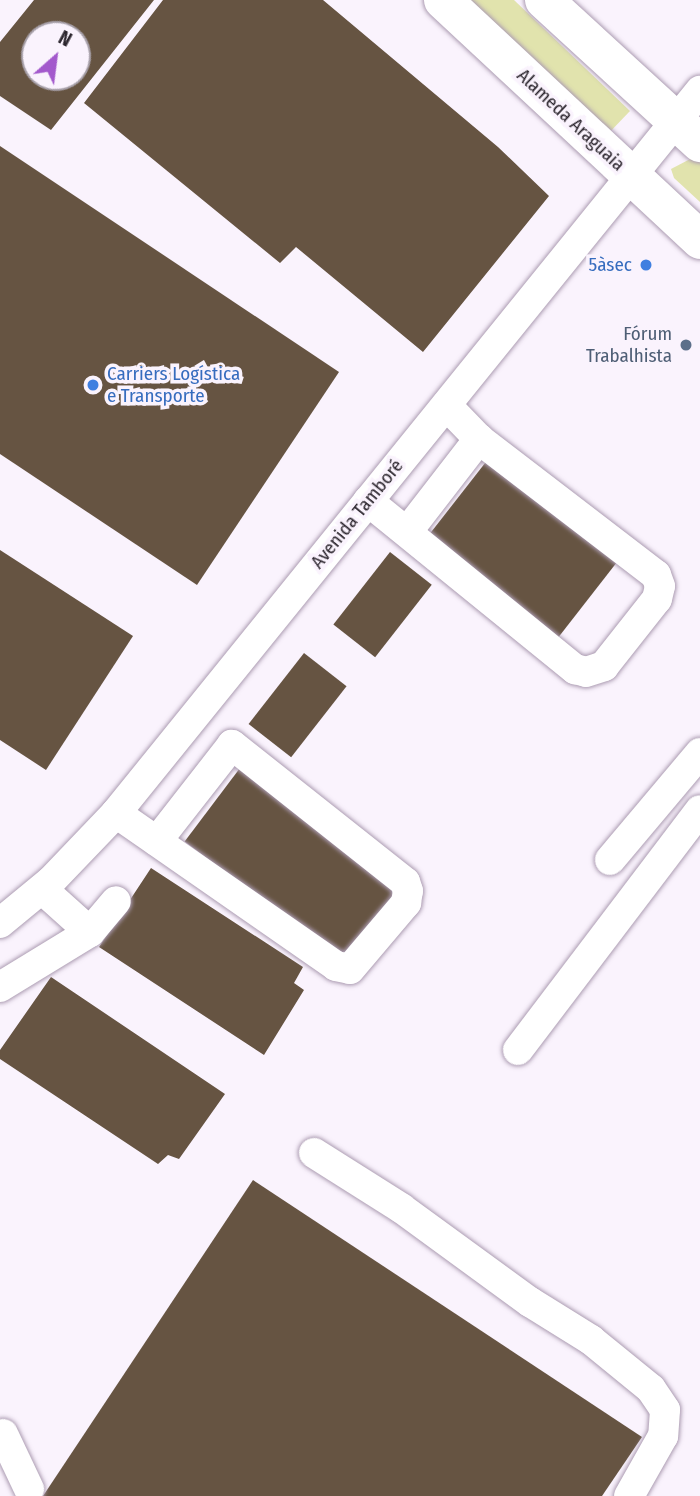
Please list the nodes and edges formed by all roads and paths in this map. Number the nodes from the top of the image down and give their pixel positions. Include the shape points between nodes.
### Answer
1 (443, 0) edge
2 (544, 0) edge
3 (700, 91) edge
4 (688, 132) edge
5 (630, 177) junction
6 (700, 240) edge
7 (446, 405) junction
8 (479, 439) junction
9 (368, 501) junction
10 (407, 532) junction
11 (176, 739) junction
12 (700, 753) edge
13 (214, 768) junction
14 (700, 810) edge
15 (116, 813) junction
16 (156, 841) junction
17 (610, 860) dead end
18 (41, 889) junction
19 (116, 901) dead end
20 (0, 923) edge
21 (90, 932) junction
22 (0, 987) edge
23 (518, 1050) dead end
24 (314, 1153) dead end
25 (1, 1436) edge
26 (29, 1489) dead end
27 (628, 1496) edge

1 - 5 main road, Alameda Araguaia
2 - 4 main road
3 - 4 street, Avenida Tamboré
4 - 5 street, Avenida Tamboré
5 - 6 main road, Alameda Araguaia
5 - 7 street, Avenida Tamboré
7 - 8 street
7 - 9 street, Avenida Tamboré
8 - 10 street
8 - 10 street via 656,575 660,586 657,599 604,666 586,672 575,668
9 - 10 street
9 - 11 street, Avenida Tamboré
11 - 13 street
11 - 15 street, Avenida Tamboré
12 - 17 street
13 - 16 street
13 - 16 street via 232,746 405,882 406,903 397,916 350,969 336,967
14 - 23 street
15 - 16 street
15 - 18 street, Avenida Tamboré
18 - 20 street, Avenida Tamboré
18 - 21 street
19 - 21 street
21 - 22 street
24 - 27 street via 591,1340 651,1389 665,1410 663,1436
25 - 26 street

